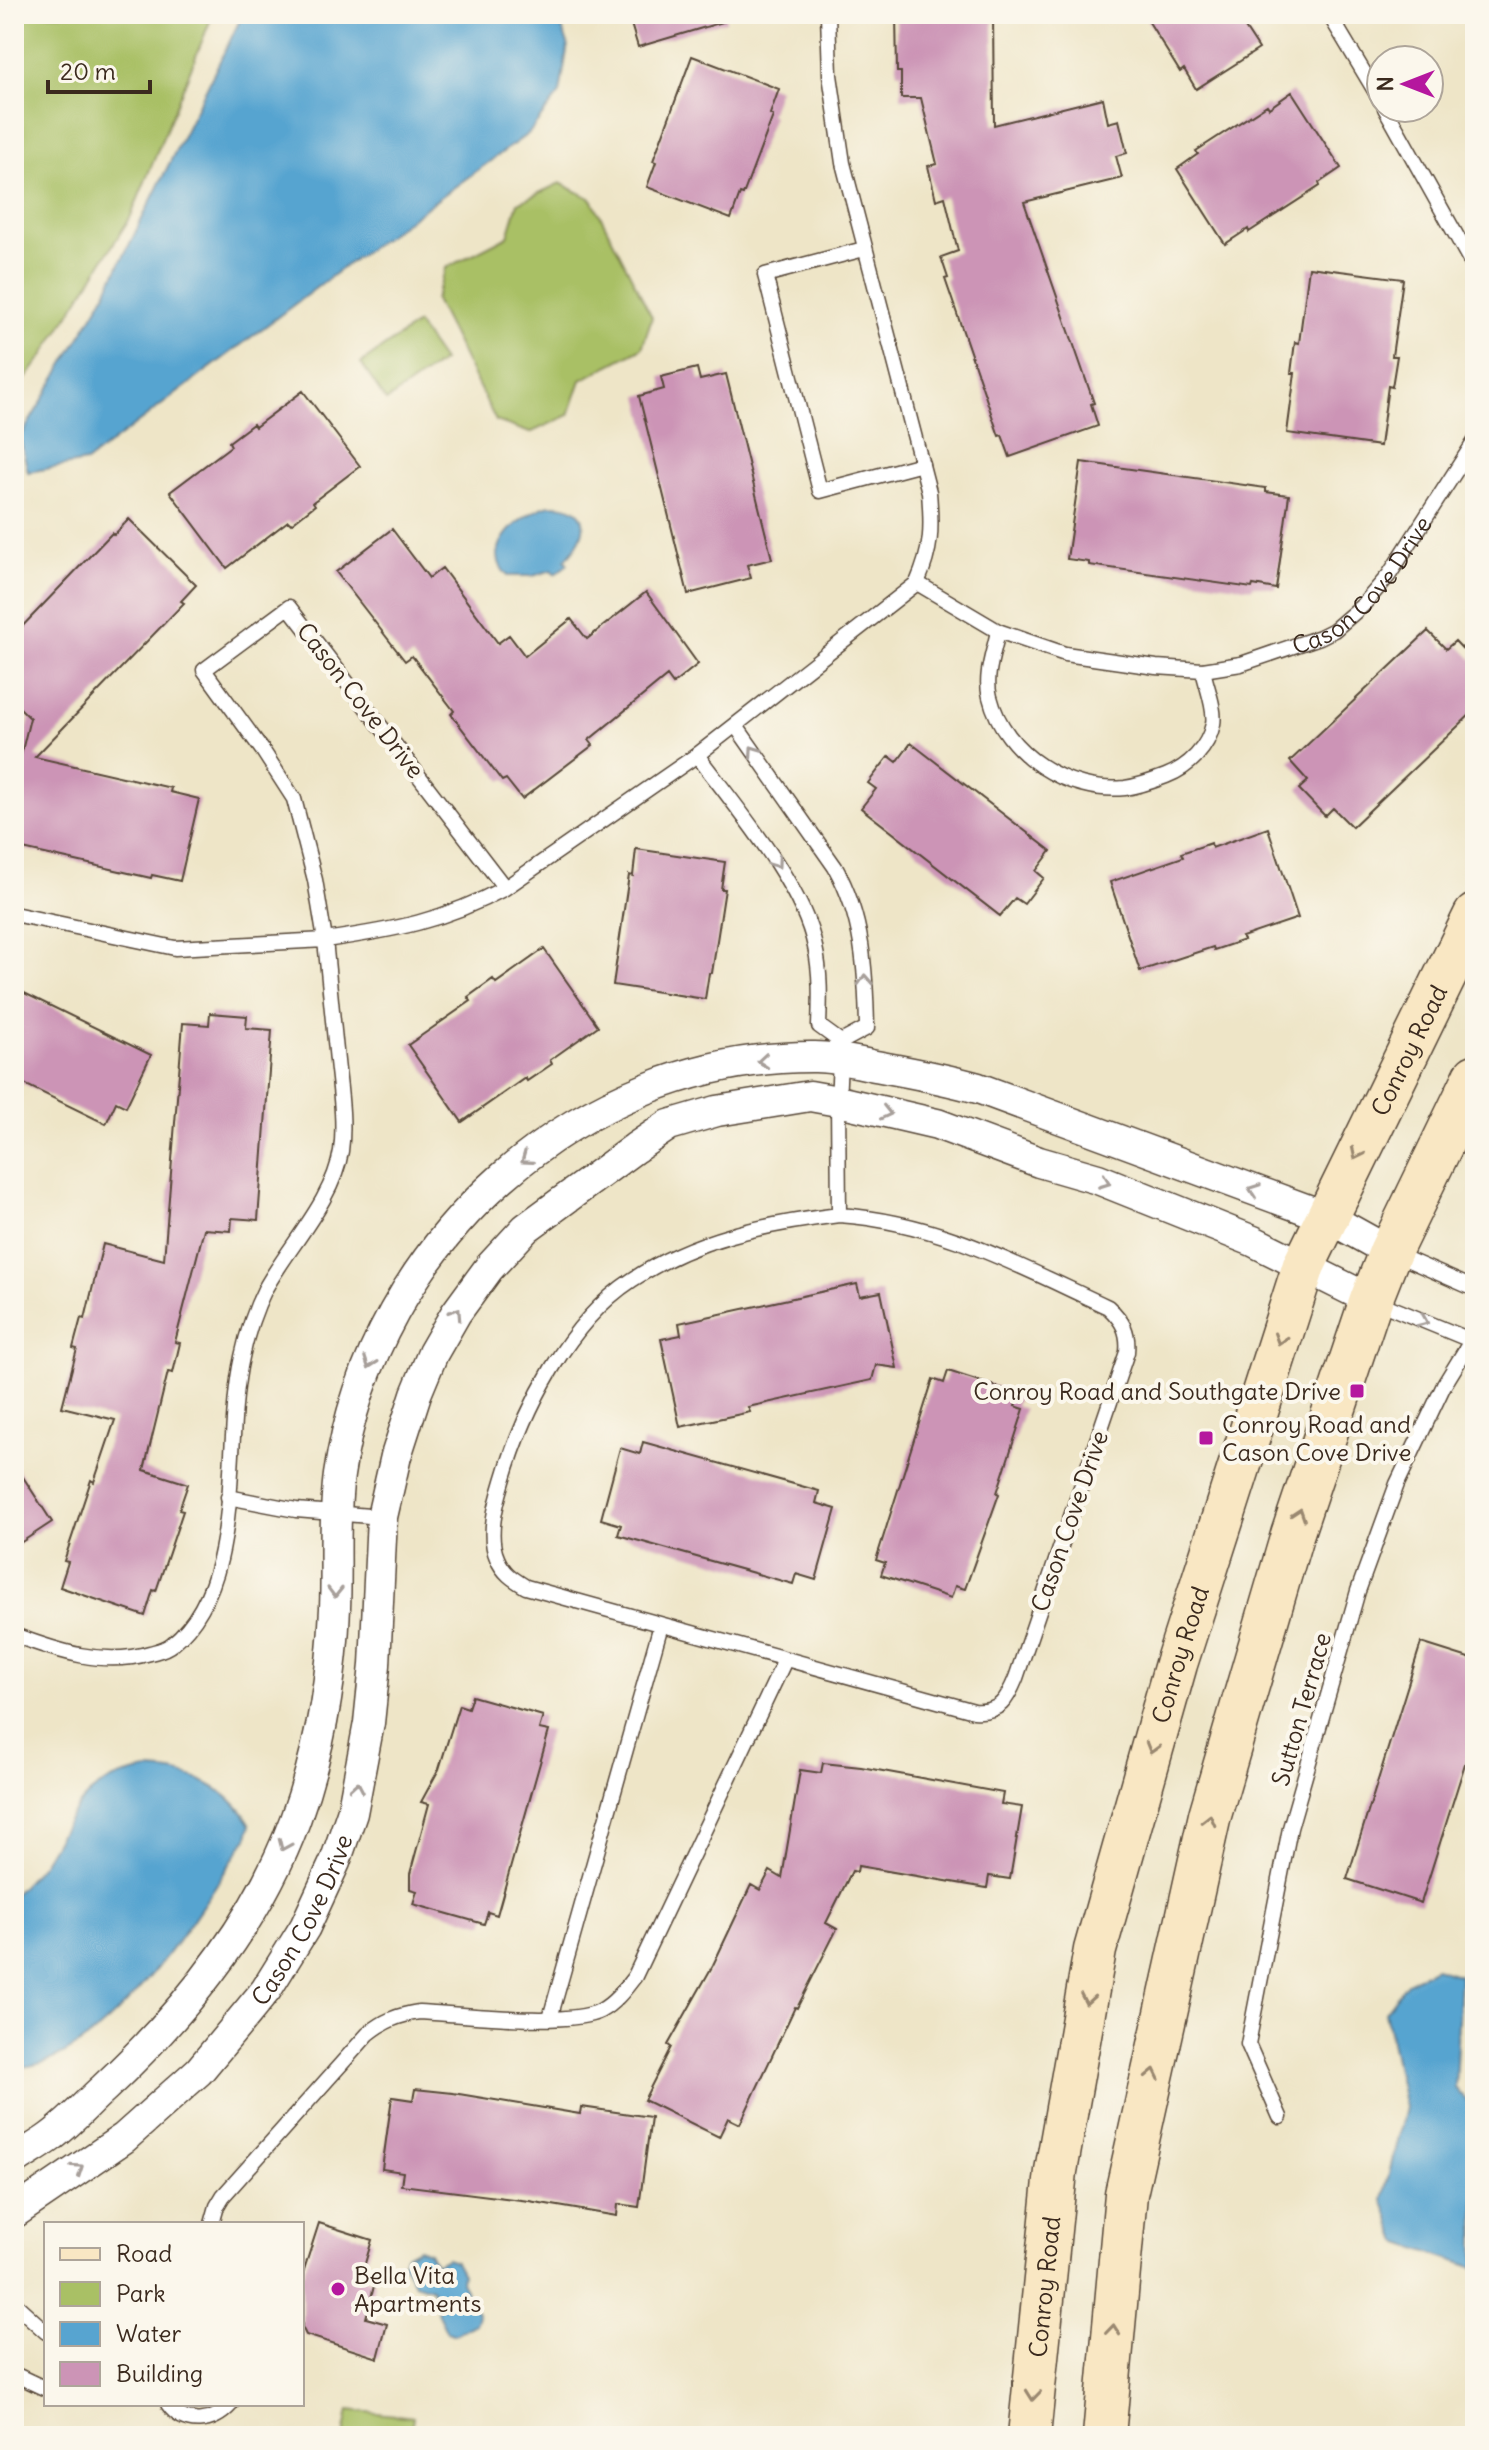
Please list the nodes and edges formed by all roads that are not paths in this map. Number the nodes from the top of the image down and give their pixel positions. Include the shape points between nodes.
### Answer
1 (828, 14) edge
2 (1329, 14) edge
3 (1365, 74) edge
4 (1394, 124) edge
5 (864, 249) junction
6 (1475, 269) edge
7 (1475, 441) edge
8 (922, 464) junction
9 (917, 583) junction
10 (998, 631) junction
11 (1203, 670) junction
12 (736, 726) junction
13 (697, 755) junction
14 (505, 888) junction
15 (14, 914) edge
16 (1475, 915) edge
17 (325, 940) junction
18 (841, 1051) junction
19 (1475, 1076) edge
20 (838, 1101) junction
21 (839, 1215) junction
22 (1327, 1217) junction
23 (1390, 1252) junction
24 (1304, 1265) junction
25 (1475, 1289) edge
26 (1371, 1300) junction
27 (1474, 1337) edge
28 (228, 1497) junction
29 (337, 1514) junction
30 (382, 1517) junction
31 (661, 1625) junction
32 (14, 1635) edge
33 (785, 1660) junction
34 (550, 2018) junction
35 (1280, 2117) dead end
36 (14, 2161) edge
37 (14, 2213) edge
38 (213, 2222) edge
39 (14, 2303) edge
40 (44, 2330) edge
41 (14, 2374) edge
42 (44, 2388) edge
43 (169, 2406) edge
44 (229, 2406) edge
45 (1029, 2436) edge
46 (1104, 2436) edge

1 - 5 lane via 830,75 843,163
2 - 3 lane
4 - 6 lane
5 - 8 lane
5 - 8 lane via 765,275 820,491
7 - 11 lane, Cason Cove Drive via 1389,575 1349,618 1304,644
8 - 9 lane via 932,531
9 - 10 lane, Cason Cove Drive
9 - 12 lane
10 - 11 lane, Cason Cove Drive via 1065,654
10 - 11 lane via 989,696 1012,743 1032,761 1090,786 1124,788 1151,782 1192,762 1214,721
12 - 13 lane
18 -> 12 lane via 867,1028 864,951 847,888
13 - 14 lane
13 -> 18 lane via 802,907 815,946 819,1026
14 - 17 lane via 435,920
14 - 17 lane, Cason Cove Drive via 289,607 204,670 294,799
15 - 17 lane via 175,948
16 -> 22 main road, Conroy Road
17 - 28 lane, Cason Cove Drive via 340,1091 340,1156 325,1194 252,1317 238,1379
18 - 20 lane
22 -> 18 street, Cason Cove Drive via 978,1088
18 -> 29 street, Cason Cove Drive via 705,1070 660,1084 560,1134 506,1173 434,1248 379,1340 354,1407 339,1475
19 - 23 main road
20 - 21 lane
20 -> 24 street, Cason Cove Drive via 937,1124 1098,1179
30 -> 20 street, Cason Cove Drive via 396,1456 433,1353 464,1301 526,1228 669,1125 766,1101 810,1096
21 - 31 lane, Cason Cove Drive via 755,1227 713,1240 673,1255 629,1281 559,1357 531,1404 512,1449 493,1526 496,1556 506,1575 526,1587
21 - 33 lane, Cason Cove Drive via 899,1221 951,1236 1108,1307 1127,1330 1127,1352 1003,1704 974,1711
22 - 23 street, Cason Cove Drive
22 - 24 main road, Conroy Road
23 - 25 lane
23 - 26 main road
24 - 26 street, Cason Cove Drive
24 -> 45 main road, Conroy Road via 1176,1664 1095,1950 1056,2171
26 -> 27 lane
46 -> 26 main road via 1126,2194 1210,1815 1292,1535
27 - 35 lane, Sutton Terrace via 1444,1385 1397,1484 1358,1591 1290,1828 1248,2044
28 - 29 lane
28 - 32 lane, Cason Cove Drive via 217,1571 205,1605 168,1648 103,1659
29 - 30 lane
29 -> 36 street, Cason Cove Drive via 326,1709 295,1822 262,1893 172,2021 52,2136
37 -> 30 street, Cason Cove Drive via 124,2138 199,2071 266,1990 305,1927 352,1813 369,1723
31 - 33 lane, Cason Cove Drive
31 - 34 lane
33 - 34 lane via 635,1976 598,2012
34 - 38 lane via 419,2012 382,2023 223,2196
39 - 40 lane
41 - 42 lane
43 - 44 lane via 195,2422 220,2416

